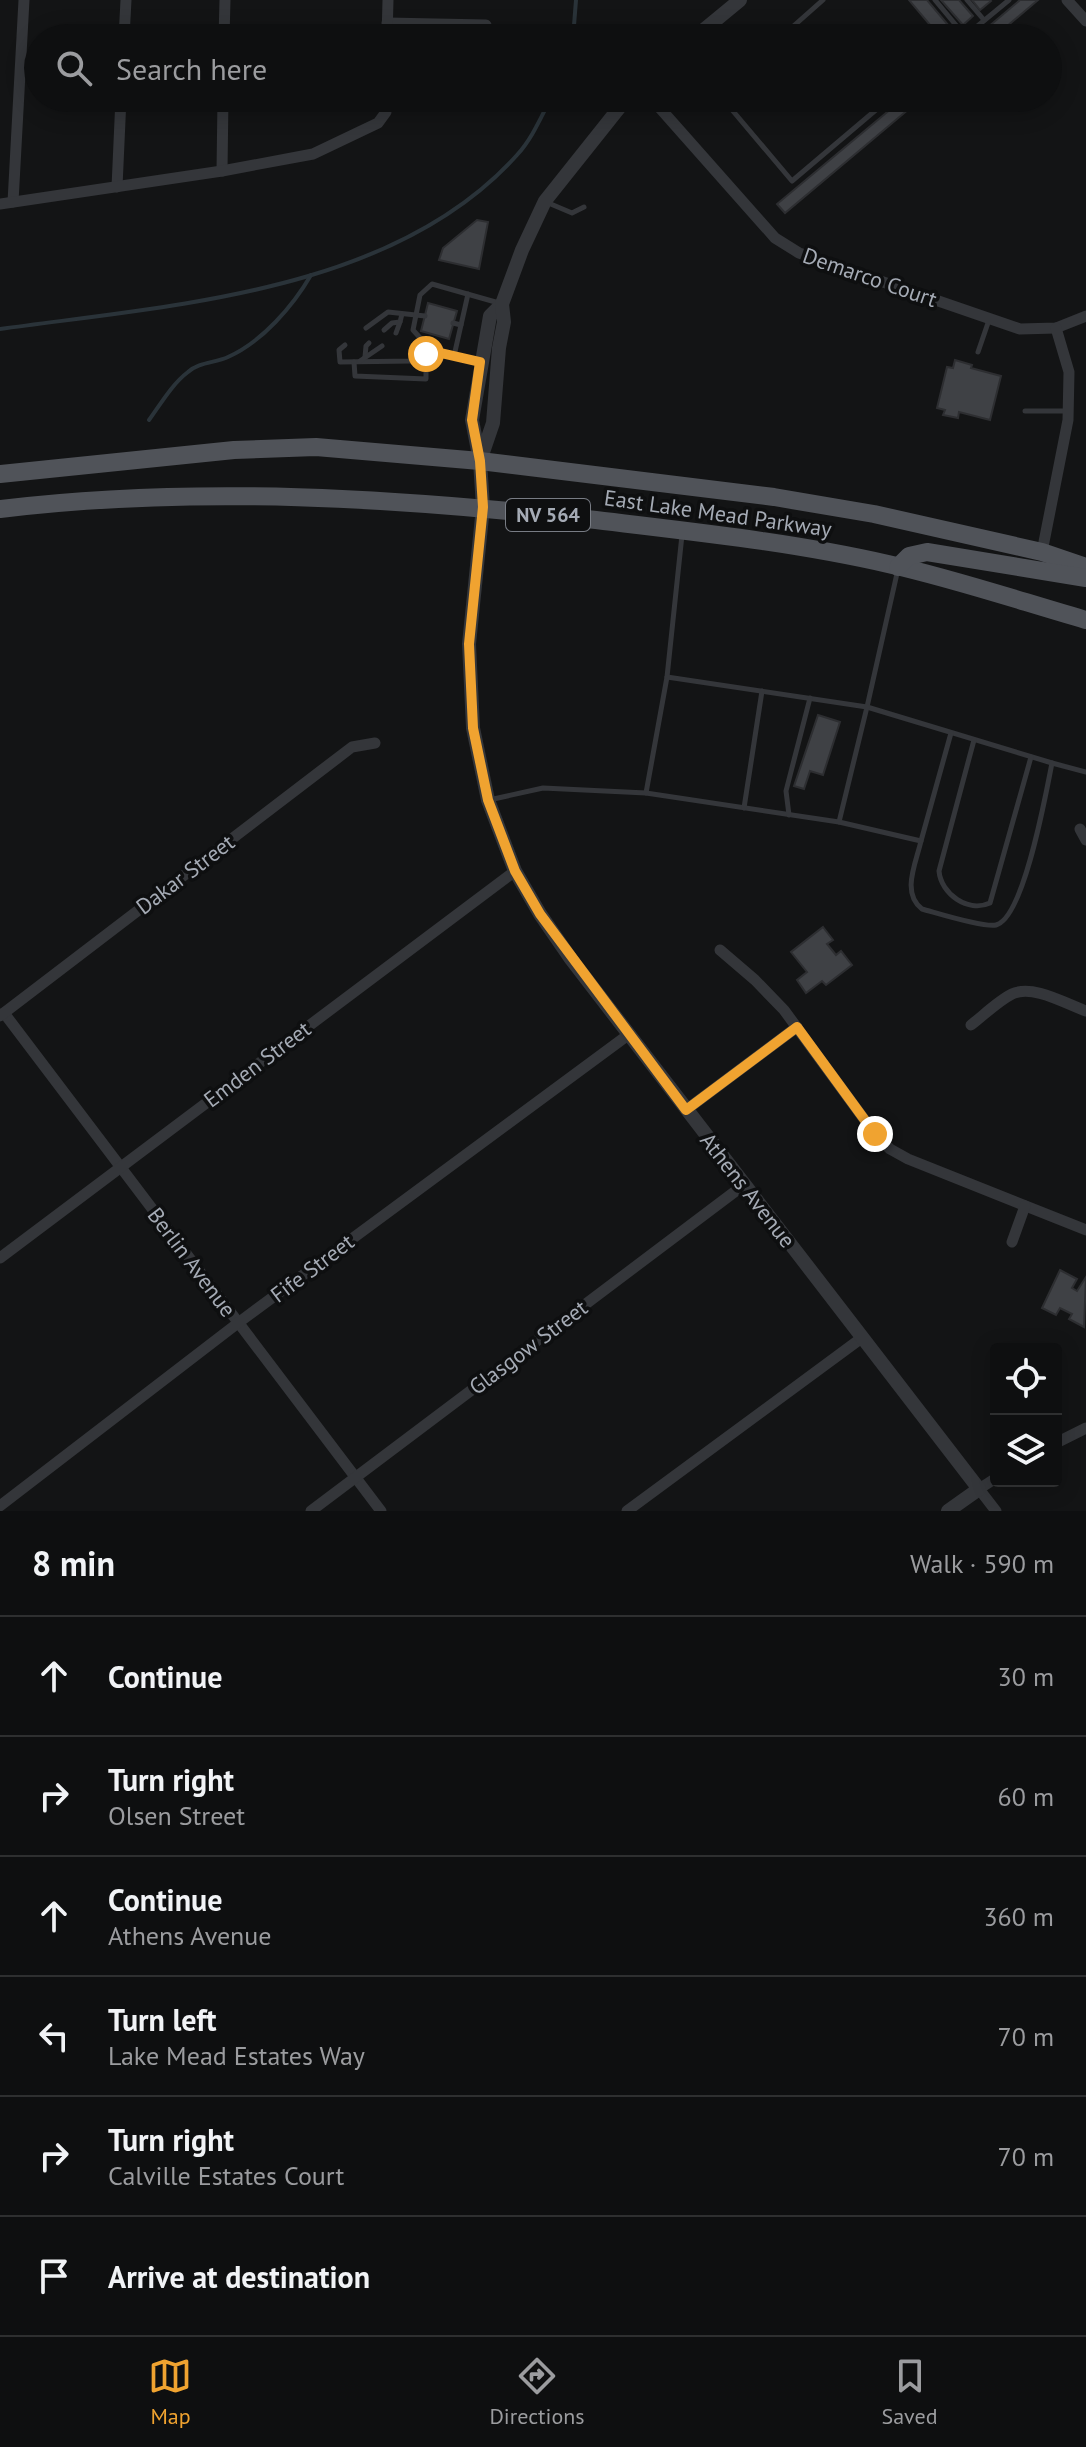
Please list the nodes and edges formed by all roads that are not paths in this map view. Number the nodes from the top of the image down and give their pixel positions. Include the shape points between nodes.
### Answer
1 (24, 0) edge
2 (126, 0) edge
3 (225, 0) edge
4 (388, 0) edge
5 (740, 0) edge
6 (823, 0) edge
7 (935, 0) edge
8 (967, 0) edge
9 (1007, 0) edge
10 (1067, 0) edge
11 (984, 20) junction
12 (1086, 21) edge
13 (387, 23) joint
14 (125, 24) edge
15 (224, 24) edge
16 (436, 24) edge
17 (711, 24) edge
18 (796, 24) edge
19 (954, 24) edge
20 (979, 24) edge
21 (120, 112) edge
22 (223, 112) edge
23 (386, 112) edge
24 (616, 112) edge
25 (663, 112) edge
26 (735, 112) edge
27 (873, 112) edge
28 (222, 171) junction
29 (117, 187) junction
30 (545, 201) junction
31 (13, 202) junction
32 (0, 204) edge
33 (584, 207) dead end
34 (468, 294) junction
35 (502, 304) junction
36 (402, 314) junction
37 (416, 314) junction
38 (425, 316) dead end
39 (1086, 316) edge
40 (990, 319) junction
41 (400, 322) junction
42 (453, 323) dead end
43 (461, 325) junction
44 (366, 328) dead end
45 (1056, 328) junction
46 (384, 330) dead end
47 (396, 333) dead end
48 (369, 343) dead end
49 (345, 345) dead end
50 (382, 346) dead end
51 (429, 352) junction
52 (978, 352) dead end
53 (453, 356) junction
54 (359, 360) junction
55 (480, 362) junction
56 (1025, 411) dead end
57 (1068, 411) junction
58 (480, 461) junction
59 (0, 474) edge
60 (483, 507) junction
61 (0, 509) edge
62 (682, 530) junction
63 (1042, 552) junction
64 (898, 567) junction
65 (1086, 567) edge
66 (1086, 578) edge
67 (1086, 620) edge
68 (667, 677) junction
69 (762, 691) junction
70 (810, 698) junction
71 (867, 707) junction
72 (951, 733) junction
73 (974, 740) junction
74 (375, 743) dead end
75 (1031, 757) junction
76 (1052, 763) junction
77 (1086, 772) edge
78 (646, 793) junction
79 (488, 800) junction
80 (744, 808) junction
81 (789, 815) junction
82 (839, 822) junction
83 (921, 841) junction
84 (515, 871) junction
85 (720, 950) dead end
86 (1086, 1011) edge
87 (2, 1015) edge
88 (971, 1025) dead end
89 (797, 1027) junction
90 (628, 1035) junction
91 (686, 1110) junction
92 (120, 1166) junction
93 (745, 1184) junction
94 (1025, 1206) junction
95 (1086, 1230) edge
96 (1012, 1242) dead end
97 (0, 1258) edge
98 (238, 1323) junction
99 (863, 1337) junction
100 (1086, 1428) edge
101 (1062, 1440) edge
102 (355, 1477) junction
103 (990, 1482) edge
104 (979, 1489) junction
105 (0, 1506) edge
106 (311, 1511) edge
107 (381, 1511) edge
108 (627, 1511) edge
109 (948, 1511) edge
110 (996, 1511) edge

1 - 31 street
2 - 14 street
3 - 15 street
4 - 13 street
5 - 17 street
6 - 18 lane
7 - 19 lane
8 - 11 lane
9 - 11 lane
10 - 12 street
11 - 20 lane
13 - 16 street
21 - 29 street
22 - 28 street
23 - 28 street via 378,123 331,148
24 - 30 street
25 - 40 street, Demarco Court via 775,238 799,253
26 - 27 lane via 792,181
28 - 29 street
29 - 31 street
30 - 33 lane via 572,213
30 - 35 street
31 - 32 street
34 - 35 lane
34 - 37 lane via 432,284 420,295
34 - 43 lane
35 - 55 street, Athens Avenue via 490,316
35 - 58 street via 493,423
36 - 37 lane
36 - 41 lane
36 - 44 lane via 388,312
37 - 38 lane
37 - 51 lane via 413,330
39 - 45 street, Demarco Court
40 - 45 street, Demarco Court via 1020,329
40 - 52 lane
41 - 46 lane
41 - 47 lane
42 - 43 lane
43 - 53 lane
45 - 57 street via 1069,372
48 - 54 lane
49 - 54 lane via 339,350 340,362
50 - 54 lane
51 - 53 lane
51 - 54 lane via 412,361
51 - 54 lane via 426,379 355,376
53 - 55 lane
55 - 58 street, Athens Avenue via 472,420
56 - 57 lane
57 - 63 street
58 - 59 main road, East Lake Mead Parkway / NV 564 via 316,447
58 - 60 street, Athens Avenue
58 - 63 main road, East Lake Mead Parkway / NV 564 via 774,497
60 - 61 main road, East Lake Mead Parkway / NV 564 via 211,496
60 - 62 main road, East Lake Mead Parkway / NV 564
60 - 79 street, Athens Avenue via 469,644 473,728
62 - 64 main road, East Lake Mead Parkway / NV 564 via 753,538
62 - 68 lane
63 - 65 main road, East Lake Mead Parkway / NV 564
64 - 66 main road via 909,556 927,552
64 - 67 main road, East Lake Mead Parkway / NV 564
64 - 71 lane
68 - 69 lane
68 - 78 lane
69 - 70 lane
69 - 80 lane
70 - 71 lane
70 - 81 lane via 786,791
71 - 72 lane
71 - 82 lane
72 - 73 lane
72 - 83 lane
73 - 75 lane
73 - 75 lane via 939,871 953,897 975,906 990,903
74 - 87 street, Dakar Street via 352,747
75 - 76 lane
76 - 77 lane
76 - 83 lane via 1017,903 1004,922 991,926 916,904 910,891
78 - 79 lane via 543,788
78 - 80 lane
79 - 84 street, Athens Avenue
80 - 81 lane
81 - 82 lane
82 - 83 lane
84 - 90 street, Athens Avenue
84 - 92 street, Emden Street
85 - 89 street via 770,994
86 - 88 street via 1023,991
87 - 92 street, Berlin Avenue
89 - 91 street
89 - 94 street via 890,1149
90 - 91 street, Athens Avenue
90 - 98 street, Fife Street
91 - 93 street, Athens Avenue
92 - 97 street, Emden Street
92 - 98 street, Berlin Avenue
93 - 99 street, Athens Avenue
93 - 102 street, Glasgow Street
94 - 95 street
94 - 96 street
98 - 102 street, Berlin Avenue
98 - 105 street, Fife Street
99 - 104 street, Athens Avenue
99 - 108 street
100 - 101 street
102 - 106 street, Glasgow Street
102 - 107 street, Berlin Avenue
103 - 104 street
104 - 109 street
104 - 110 street, Athens Avenue

